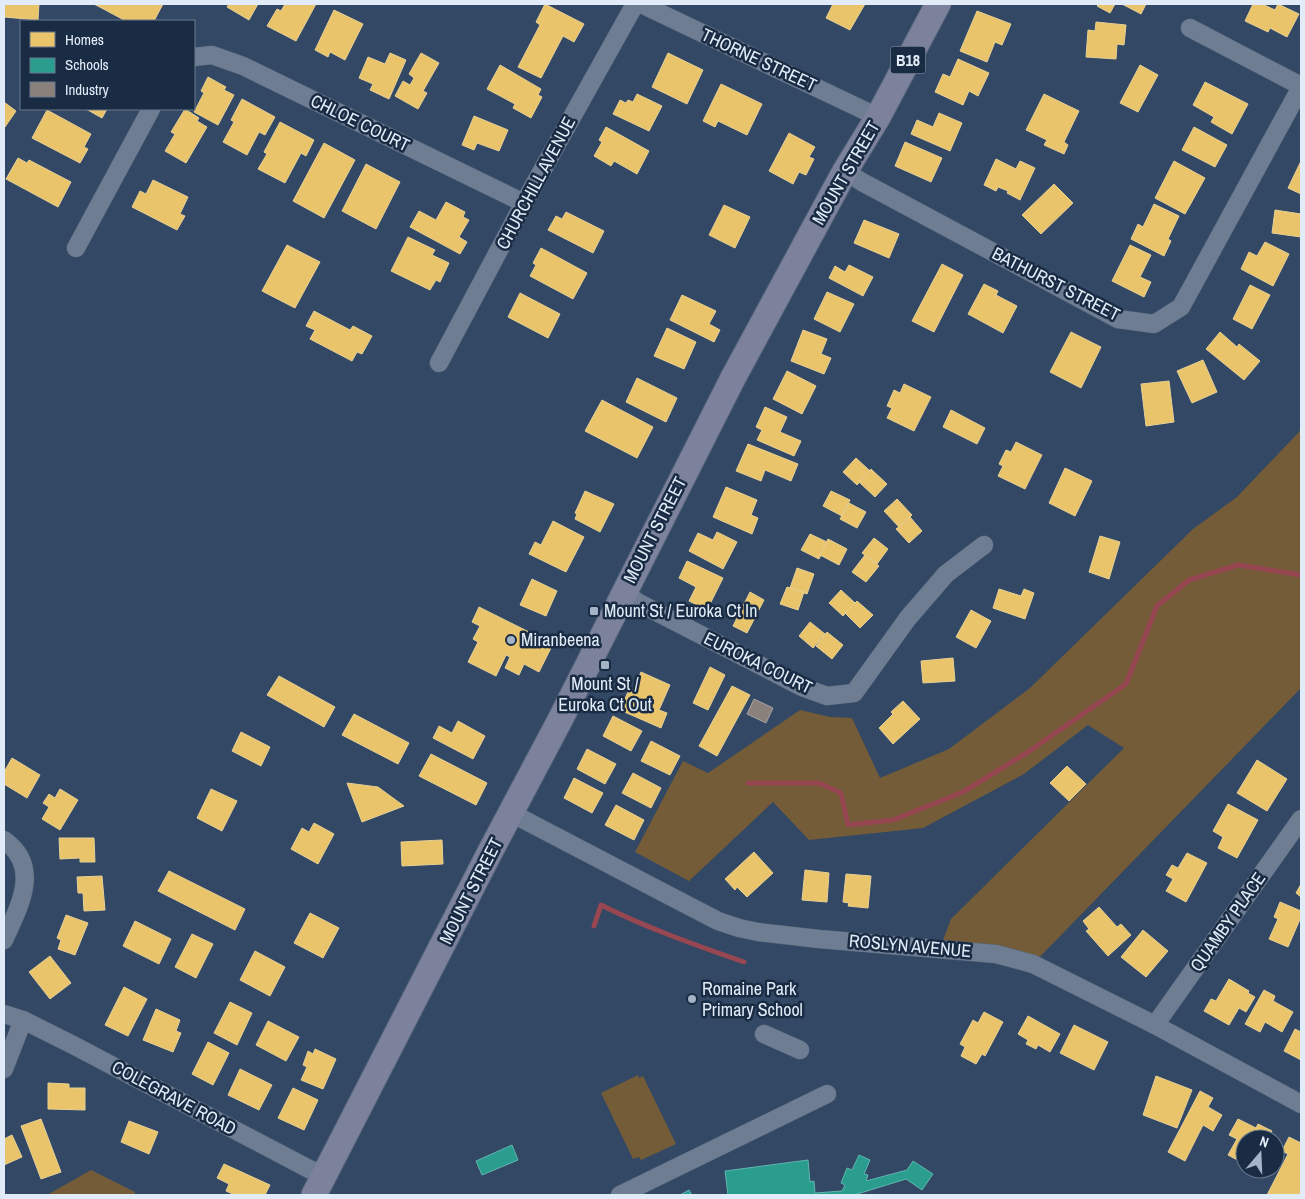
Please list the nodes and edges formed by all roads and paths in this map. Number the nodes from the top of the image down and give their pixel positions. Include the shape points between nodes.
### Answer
1 (635, 4) edge
2 (641, 4) edge
3 (938, 4) edge
4 (1190, 28) dead end
5 (195, 57) edge
6 (1301, 86) edge
7 (150, 110) edge
8 (878, 116) junction
9 (845, 171) junction
10 (524, 203) junction
11 (76, 248) dead end
12 (439, 363) dead end
13 (984, 545) dead end
14 (624, 593) junction
15 (511, 813) junction
16 (1301, 819) edge
17 (4, 840) edge
18 (4, 940) edge
19 (4, 1014) edge
20 (23, 1020) junction
21 (1155, 1026) junction
22 (764, 1034) dead end
23 (800, 1050) dead end
24 (4, 1069) edge
25 (827, 1094) dead end
26 (1301, 1104) edge
27 (320, 1185) edge
28 (620, 1195) edge

1 - 10 street, CHURCHILL AVENUE
2 - 8 street, THORNE STREET
3 - 8 highway, MOUNT STREET / B18
4 - 6 street, BATHURST STREET
5 - 10 street, CHLOE COURT via 212,55 243,66
6 - 9 street, BATHURST STREET via 1181,307 1154,324 1118,319
7 - 11 street
8 - 9 highway, MOUNT STREET / B18
9 - 14 highway, MOUNT STREET / B18 via 732,378
10 - 12 street, CHURCHILL AVENUE
13 - 14 street, EUROKA COURT via 946,574 908,618 854,692 828,696 794,683
14 - 15 highway, MOUNT STREET / B18
15 - 21 street, ROSLYN AVENUE via 668,896 739,928 996,954 1033,964
15 - 27 highway, MOUNT STREET / B18
16 - 21 street, QUAMBY PLACE
17 - 18 street via 14,848 24,868 25,888
19 - 20 street, COLEGRAVE ROAD
20 - 24 street
20 - 27 street, COLEGRAVE ROAD
21 - 26 street, ROSLYN AVENUE
22 - 23 street
25 - 28 street

